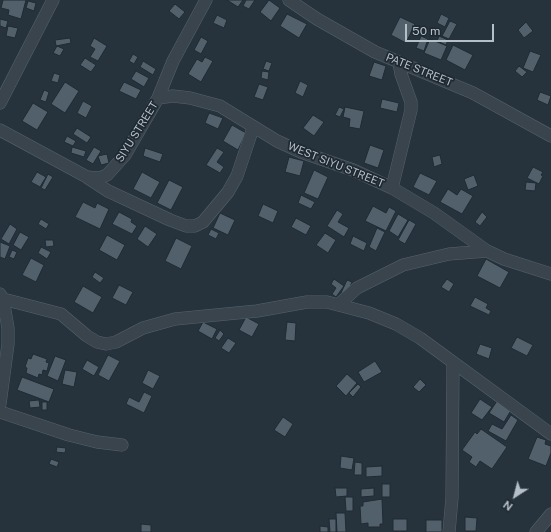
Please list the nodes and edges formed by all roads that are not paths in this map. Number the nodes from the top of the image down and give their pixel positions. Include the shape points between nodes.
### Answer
1 (53, 0) edge
2 (206, 0) edge
3 (289, 0) edge
4 (399, 63) junction
5 (158, 98) junction
6 (0, 103) edge
7 (253, 128) junction
8 (0, 130) edge
9 (551, 136) edge
10 (87, 177) junction
11 (392, 188) junction
12 (487, 251) junction
13 (551, 274) edge
14 (1, 296) edge
15 (338, 305) junction
16 (453, 362) junction
17 (0, 404) edge
18 (0, 412) edge
19 (551, 434) edge
20 (122, 445) dead end
21 (551, 514) edge
22 (449, 532) edge
23 (536, 532) edge

1 - 6 street
2 - 5 street, SIYU STREET via 172,61
3 - 4 street, PATE STREET via 349,38
4 - 9 street, PATE STREET via 486,100
4 - 11 street via 411,110
5 - 7 street, WEST SIYU STREET via 190,98 220,106
5 - 10 street, SIYU STREET via 114,169 108,175 99,178
7 - 10 street via 237,176 228,192 203,222 195,226 186,226 170,220 108,191
7 - 11 street, WEST SIYU STREET via 301,152 353,170
8 - 10 street
11 - 12 street, WEST SIYU STREET via 434,213
12 - 13 street, WEST SIYU STREET
12 - 15 street via 449,254 403,265 357,288
14 - 15 street via 61,314 87,336 106,344 116,342 143,328 175,319 257,311 307,302
14 - 17 street via 8,328 8,344
15 - 16 street via 369,313 396,324
16 - 19 street
16 - 22 street via 452,498
18 - 20 street via 69,436
21 - 23 street

